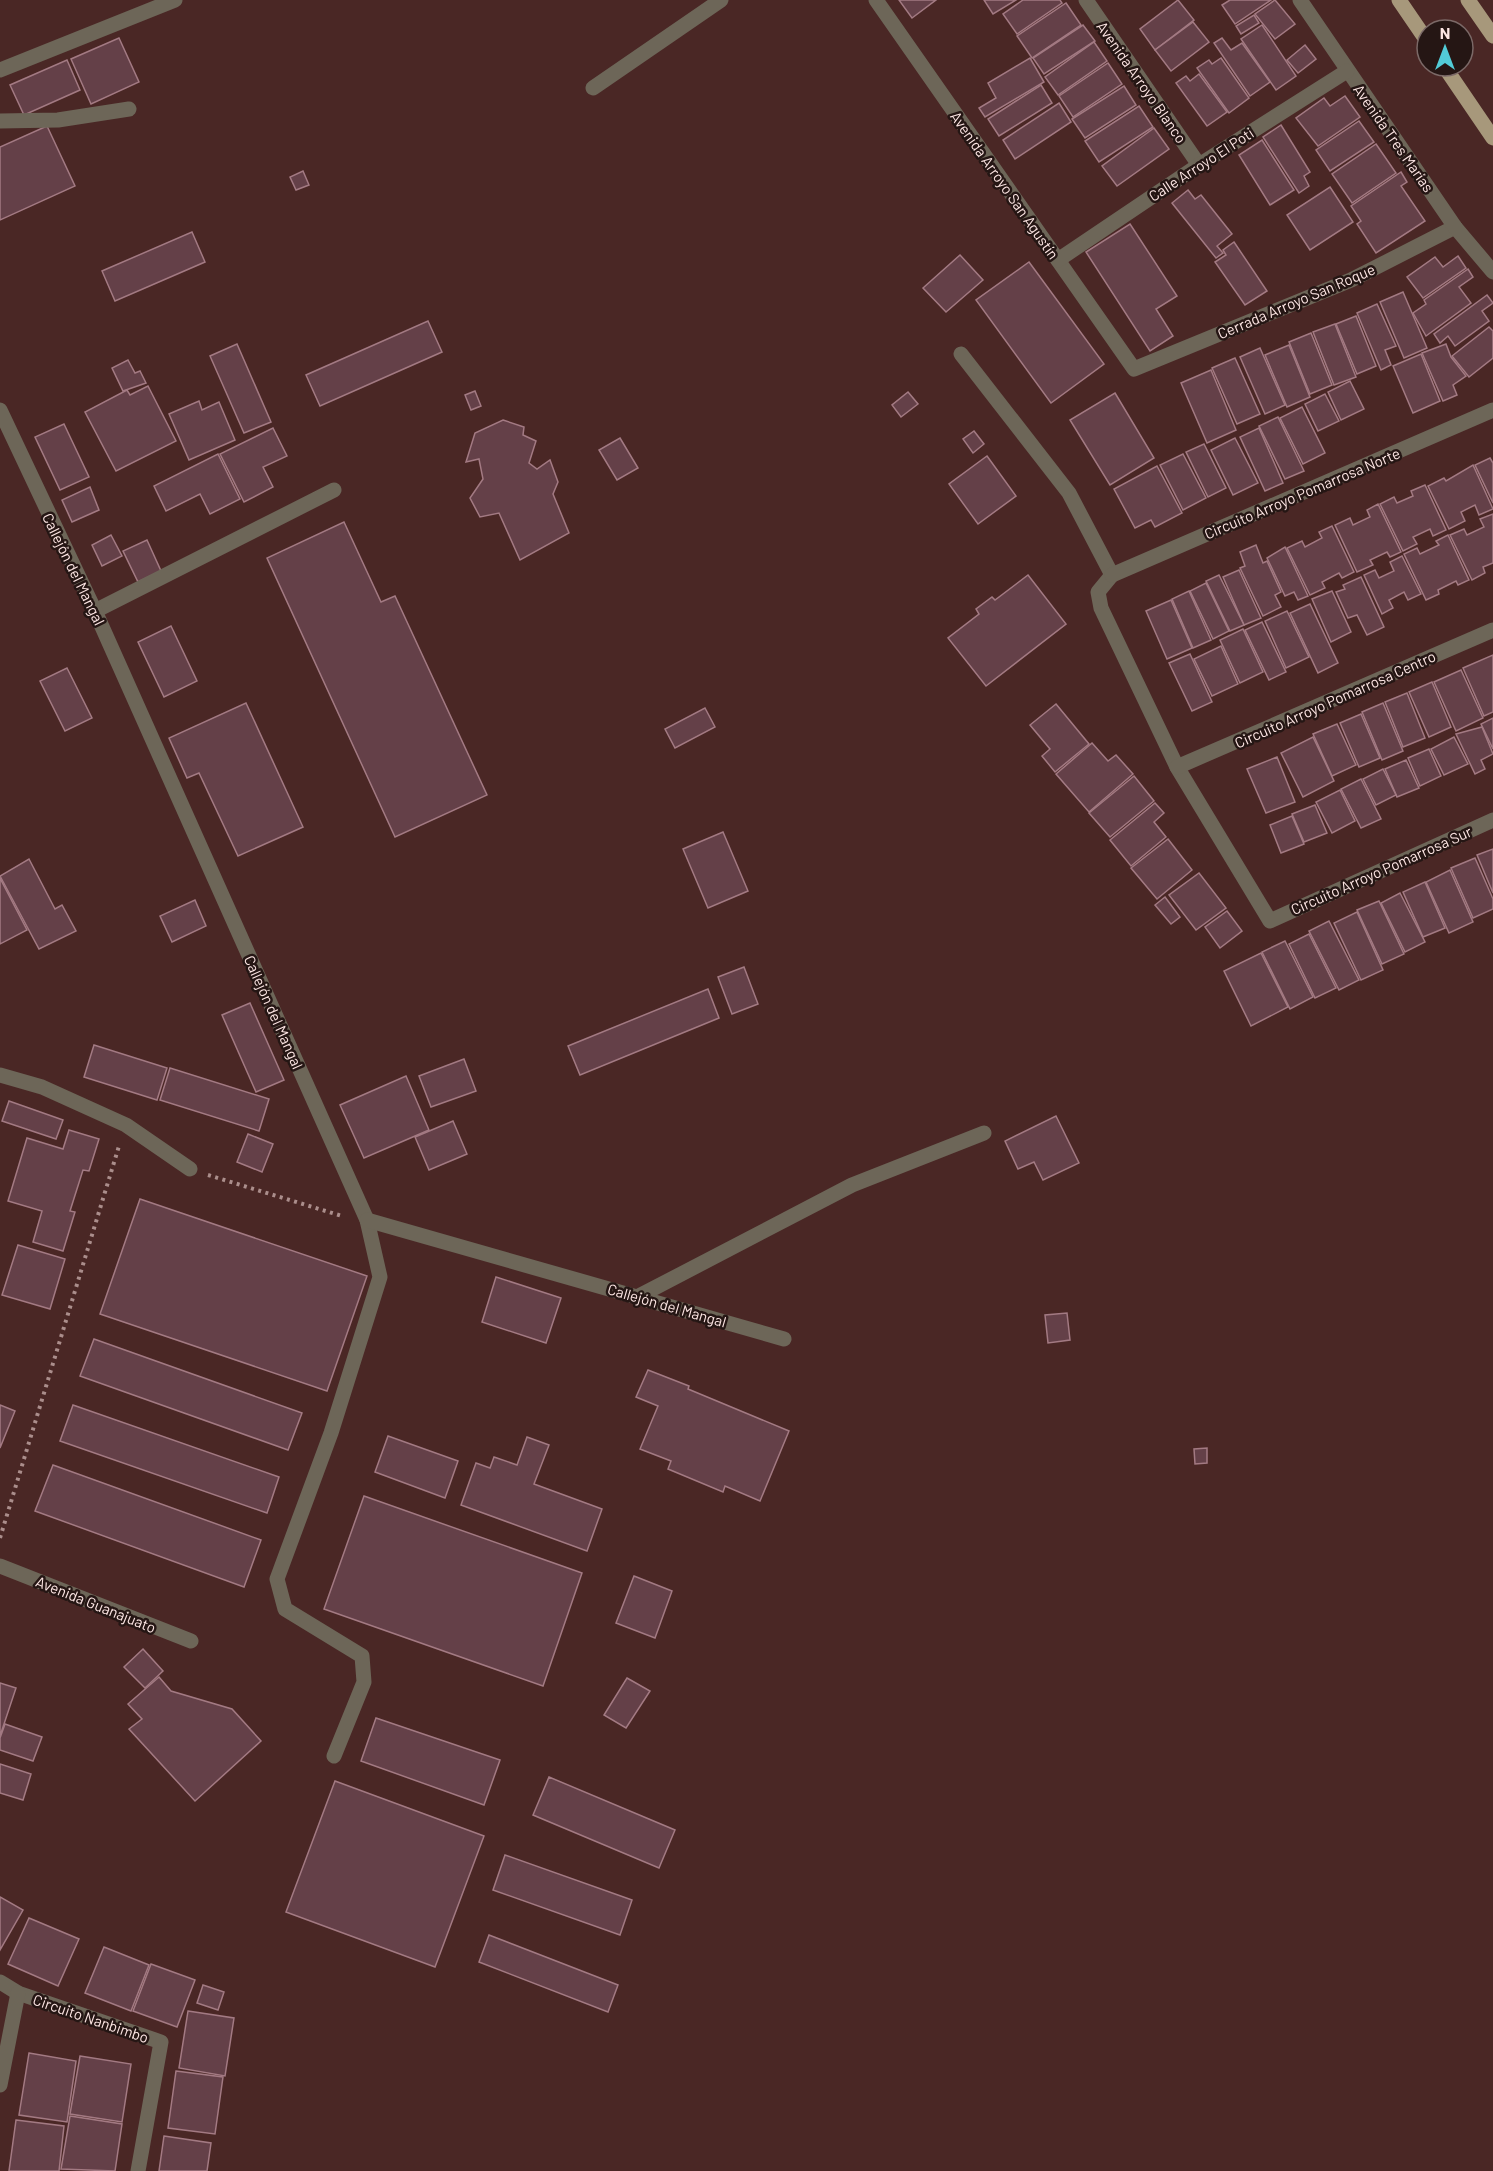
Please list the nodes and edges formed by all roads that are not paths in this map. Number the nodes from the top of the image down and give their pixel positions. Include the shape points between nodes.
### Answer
1 (175, 0) edge
2 (721, 0) edge
3 (876, 0) edge
4 (1086, 0) edge
5 (1300, 0) edge
6 (1399, 0) edge
7 (1468, 0) edge
8 (1415, 23) edge
9 (1493, 36) edge
10 (0, 70) edge
11 (1347, 71) junction
12 (1452, 78) edge
13 (593, 88) dead end
14 (129, 109) dead end
15 (0, 121) edge
16 (1493, 138) edge
17 (1199, 165) junction
18 (1455, 227) junction
19 (1058, 260) junction
20 (1493, 272) edge
21 (961, 354) dead end
22 (1134, 369) joint
23 (0, 410) edge
24 (1493, 410) edge
25 (334, 490) dead end
26 (1112, 575) junction
27 (95, 611) junction
28 (1493, 630) edge
29 (1177, 767) junction
30 (1493, 820) edge
31 (0, 1075) edge
32 (984, 1133) dead end
33 (190, 1169) road end
34 (367, 1220) junction
35 (639, 1296) junction
36 (784, 1339) dead end
37 (0, 1566) edge
38 (191, 1641) dead end
39 (334, 1756) dead end
40 (0, 1982) edge
41 (18, 1993) junction
42 (0, 2085) edge
43 (138, 2171) edge

1 - 10 street
2 - 13 street
3 - 19 street, Avenida Arroyo San Agustín
4 - 17 street, Avenida Arroyo Blanco
5 - 11 street, Avenida Tres Marías
6 - 8 main road
7 - 9 main road
11 - 17 street, Calle Arroyo El Poti
11 - 18 street, Avenida Tres Marías
12 - 16 main road
14 - 15 street via 58,120
17 - 19 street, Calle Arroyo El Poti
18 - 20 street, Avenida Tres Marías
18 - 22 street, Cerrada Arroyo San Roque via 1351,280
19 - 22 street, Avenida Arroyo San Agustín
21 - 26 street via 1069,493
23 - 27 street, Callejón del Mangal
24 - 26 street, Circuito Arroyo Pomarrosa Norte
25 - 27 street
26 - 29 street via 1098,592 1101,608
27 - 34 street, Callejón del Mangal
28 - 29 street, Circuito Arroyo Pomarrosa Centro
29 - 30 street, Circuito Arroyo Pomarrosa Sur via 1270,921
31 - 33 street via 42,1087 126,1125
32 - 35 street via 852,1185
34 - 35 street, Callejón del Mangal
34 - 39 street via 380,1277 331,1434 277,1579 285,1609 362,1656 364,1682
35 - 36 street, Callejón del Mangal
37 - 38 street, Avenida Guanajuato
40 - 41 street, Circuito Nanbimbo
41 - 42 street
41 - 43 street, Circuito Nanbimbo via 161,2042

